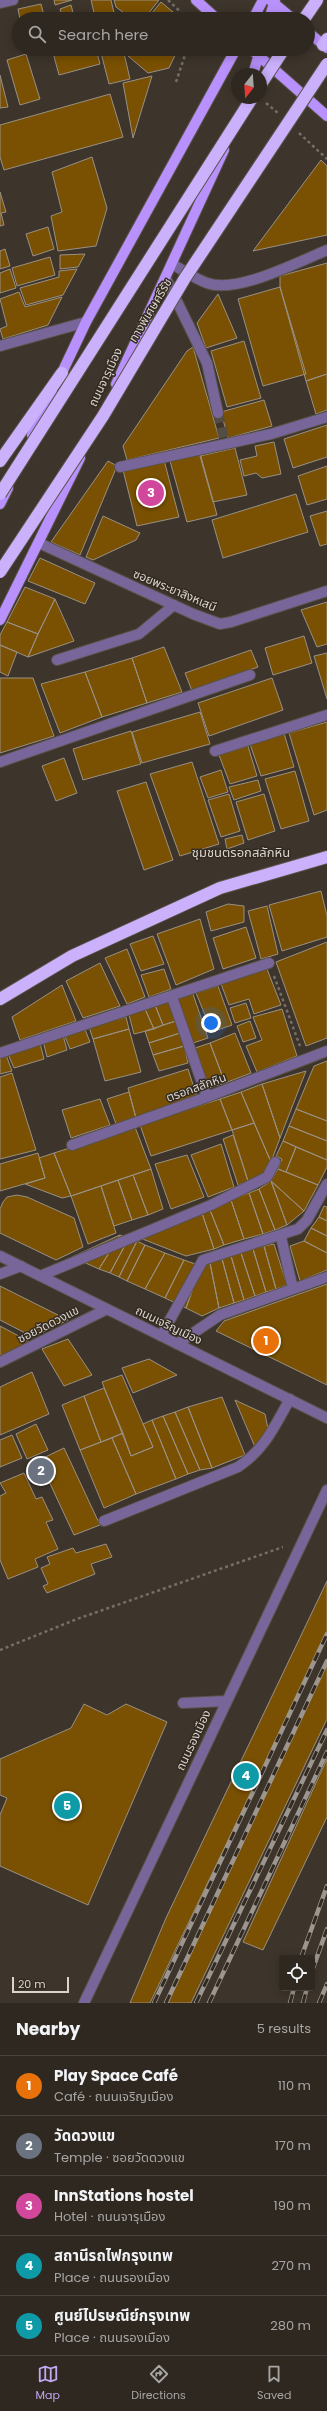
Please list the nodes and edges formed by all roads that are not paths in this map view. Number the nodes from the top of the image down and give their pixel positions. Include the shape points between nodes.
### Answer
1 (13, 0) edge
2 (196, 0) edge
3 (263, 0) edge
4 (317, 0) edge
5 (273, 1) edge
6 (0, 3) edge
7 (209, 12) edge
8 (257, 12) edge
9 (271, 12) edge
10 (285, 12) edge
11 (309, 12) edge
12 (315, 37) edge
13 (326, 44) edge
14 (232, 56) edge
15 (256, 56) edge
16 (262, 56) edge
17 (279, 56) edge
18 (327, 64) edge
19 (253, 68) edge
20 (267, 75) edge
21 (243, 104) edge
22 (248, 104) edge
23 (327, 116) edge
24 (327, 250) edge
25 (172, 264) junction
26 (166, 279) junction
27 (86, 322) junction
28 (0, 346) edge
29 (62, 373) junction
30 (218, 413) tunnel mouth
31 (327, 417) edge
32 (0, 461) edge
33 (120, 467) dead end
34 (0, 494) edge
35 (0, 504) edge
36 (39, 543) junction
37 (0, 572) edge
38 (327, 591) edge
39 (174, 605) junction
40 (0, 620) edge
41 (57, 660) dead end
42 (250, 675) dead end
43 (327, 715) edge
44 (216, 751) dead end
45 (0, 762) edge
46 (327, 856) edge
47 (269, 963) road end
48 (172, 997) junction
49 (0, 999) edge
50 (327, 1052) edge
51 (0, 1053) edge
52 (207, 1097) junction
53 (72, 1145) dead end
54 (275, 1162) dead end
55 (327, 1184) edge
56 (281, 1237) junction
57 (0, 1256) edge
58 (21, 1266) junction
59 (0, 1274) edge
60 (40, 1276) junction
61 (327, 1277) edge
62 (293, 1290) junction
63 (107, 1309) junction
64 (161, 1336) junction
65 (177, 1344) junction
66 (0, 1362) edge
67 (290, 1399) junction
68 (327, 1418) edge
69 (327, 1490) edge
70 (104, 1521) dead end
71 (226, 1701) junction
72 (183, 1703) dead end
73 (84, 2003) edge

1 - 6 street
2 - 7 main road
3 - 8 main road
4 - 11 highway
5 - 9 main road
5 - 10 main road
12 - 13 main road
14 - 27 main road
15 - 19 main road
16 - 23 main road
17 - 20 highway, bridge
18 - 37 highway, ทางพิเศษศรีรัช, bridge via 185,278 103,416
21 - 25 main road, ถนนจารุเมือง
22 - 34 highway, bridge
24 - 25 street via 241,284 208,283
25 - 26 main road, ถนนจารุเมือง
26 - 30 street via 207,363
26 - 36 main road, ถนนจารุเมือง
27 - 28 street
27 - 29 main road
29 - 32 highway
29 - 35 main road
31 - 33 street via 271,434
36 - 39 street, ซอยพระยาสิงหเสนี
36 - 40 main road, ถนนจารุเมือง
38 - 39 street, ซอยพระยาสิงหเสนี via 226,624 220,624
39 - 41 street via 139,634
42 - 45 street
43 - 44 street
46 - 49 highway via 220,888 72,956
47 - 48 street
48 - 51 street
48 - 52 street
50 - 52 street, ตรอกสลักหิน
52 - 53 street, ตรอกสลักหิน
54 - 60 street via 267,1177 211,1205
55 - 56 street via 307,1220 298,1229
56 - 62 street
56 - 64 street via 203,1260
57 - 58 street, ถนนเจริญเมือง
58 - 59 street
58 - 60 street, ถนนเจริญเมือง
60 - 63 street, ถนนเจริญเมือง
61 - 62 street
62 - 65 street via 220,1315
63 - 64 street, ถนนเจริญเมือง
63 - 66 street, ซอยวัดดวงแข
64 - 65 street, ถนนเจริญเมือง
65 - 67 street, ถนนเจริญเมือง
67 - 68 street, ถนนเจริญเมือง
67 - 70 street via 263,1446 238,1468
69 - 71 street, ถนนรองเมือง
71 - 72 street
71 - 73 street, ถนนรองเมือง

